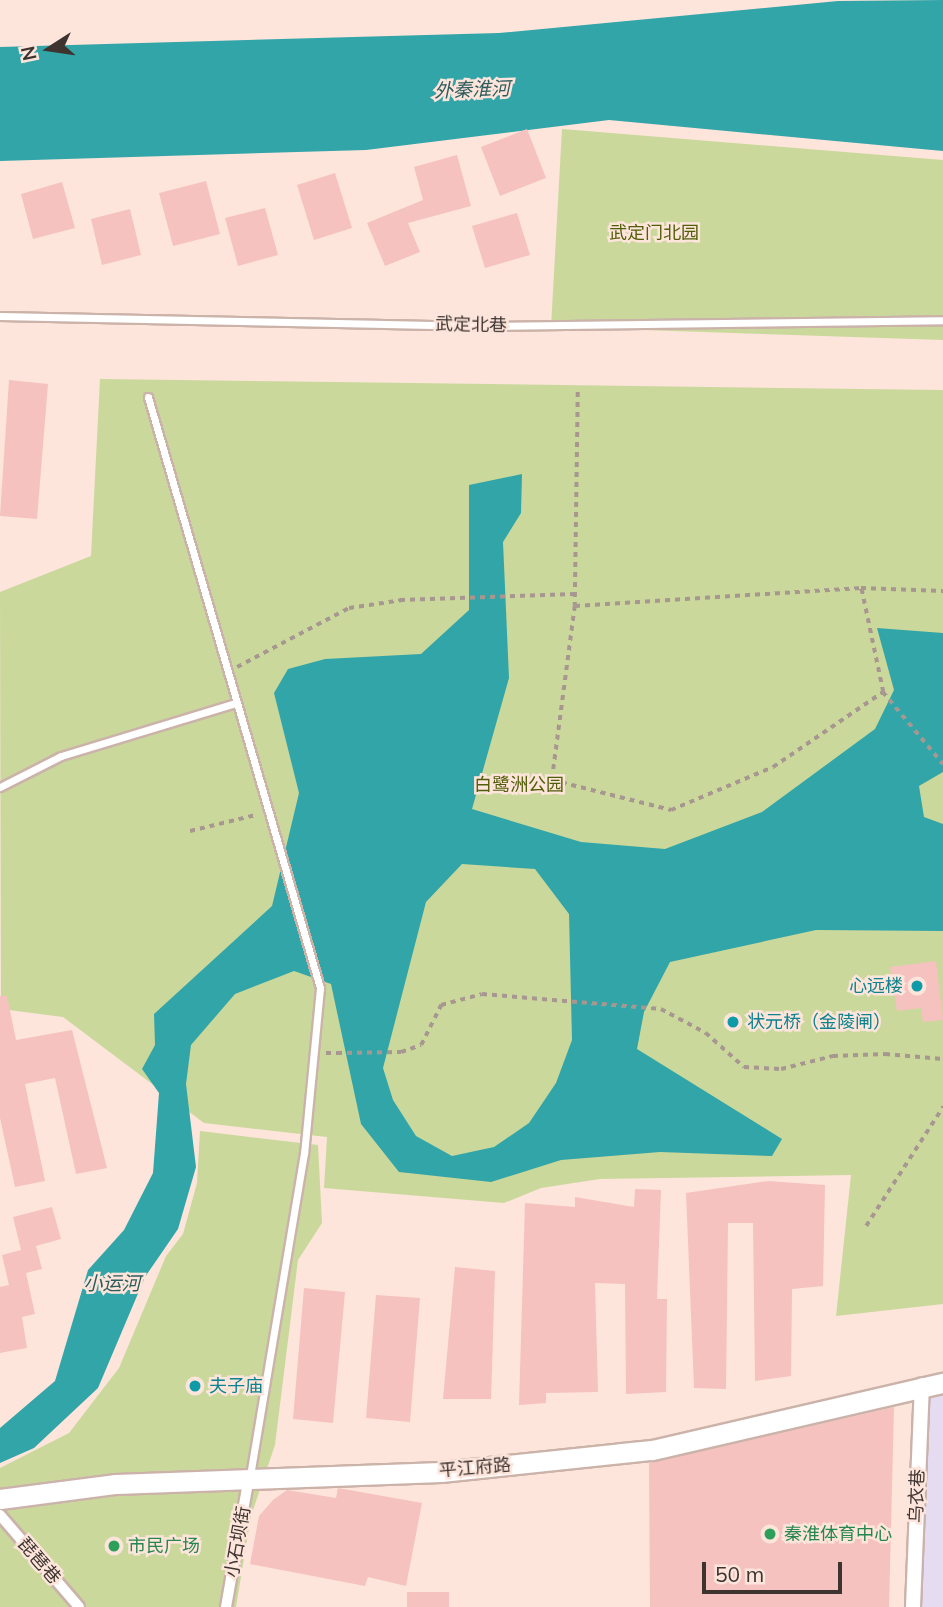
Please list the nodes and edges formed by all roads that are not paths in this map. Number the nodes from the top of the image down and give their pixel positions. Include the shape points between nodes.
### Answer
1 (0, 316) edge
2 (943, 320) edge
3 (148, 397) dead end
4 (235, 703) junction
5 (0, 788) edge
6 (943, 1383) edge
7 (922, 1385) junction
8 (250, 1476) junction
9 (0, 1499) edge
10 (0, 1515) edge
11 (79, 1607) edge
12 (226, 1607) edge
13 (913, 1607) edge

1 - 2 lane, 武定北巷 via 481,326
3 - 4 lane
4 - 5 lane via 61,756
4 - 8 lane via 320,988 304,1153
6 - 7 street, 平江府路
7 - 8 street, 平江府路 via 652,1450 441,1472
7 - 13 street, 乌衣巷
8 - 9 street, 平江府路
8 - 12 street, 小石坝街
10 - 11 street, 琵琶巷

